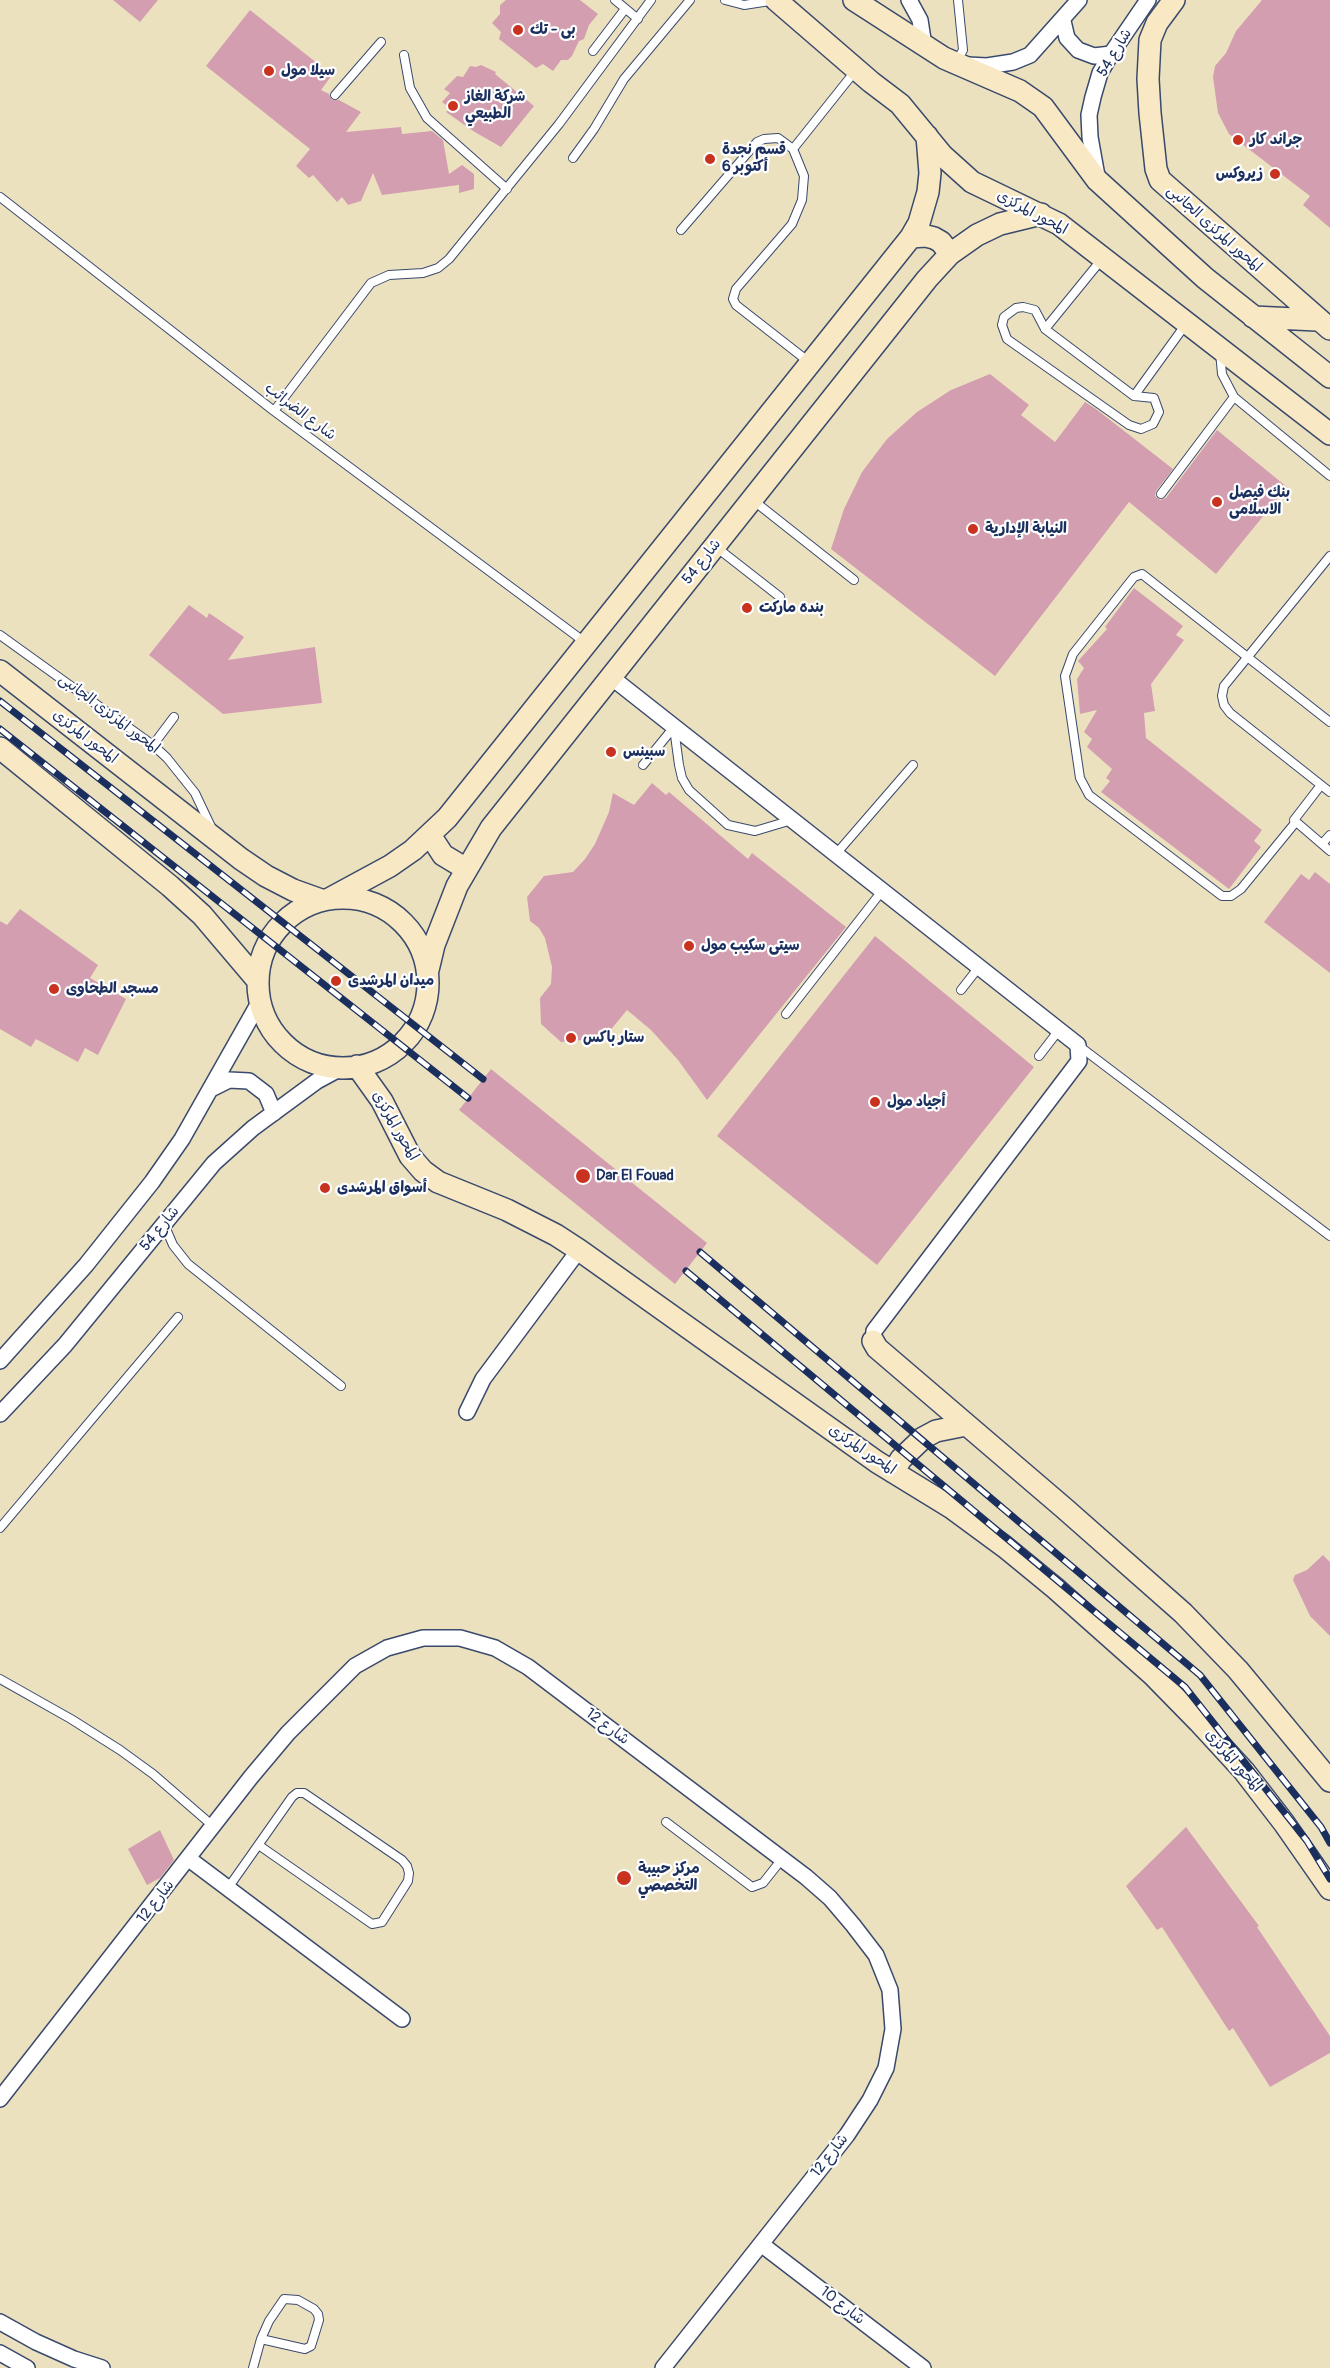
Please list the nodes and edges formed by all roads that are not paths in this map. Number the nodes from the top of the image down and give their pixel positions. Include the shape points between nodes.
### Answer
1 (615, 0) edge
2 (651, 0) edge
3 (690, 0) edge
4 (725, 0) edge
5 (776, 0) edge
6 (854, 0) edge
7 (909, 0) edge
8 (958, 0) edge
9 (1079, 0) edge
10 (1148, 0) edge
11 (1174, 0) edge
12 (625, 9) junction
13 (638, 19) junction
14 (1063, 21) junction
15 (381, 42) dead end
16 (924, 46) junction
17 (593, 51) dead end
18 (1111, 54) junction
19 (404, 55) dead end
20 (956, 64) junction
21 (857, 69) junction
22 (335, 95) dead end
23 (927, 136) junction
24 (793, 149) junction
25 (573, 158) dead end
26 (1097, 180) junction
27 (507, 189) junction
28 (0, 197) edge
29 (1041, 214) junction
30 (681, 230) dead end
31 (911, 237) junction
32 (950, 254) junction
33 (1102, 258) junction
34 (1253, 317) junction
35 (1187, 322) junction
36 (1324, 324) edge
37 (1045, 329) junction
38 (1220, 347) junction
39 (811, 363) junction
40 (1330, 377) edge
41 (1134, 396) junction
42 (1234, 397) junction
43 (274, 411) junction
44 (1330, 434) edge
45 (1330, 476) edge
46 (1161, 494) dead end
47 (752, 500) junction
48 (715, 546) junction
49 (1330, 556) edge
50 (1327, 567) edge
51 (854, 580) dead end
52 (780, 597) dead end
53 (0, 635) edge
54 (587, 644) junction
55 (1248, 657) junction
56 (0, 671) edge
57 (611, 677) junction
58 (174, 717) dead end
59 (1330, 722) edge
60 (674, 727) junction
61 (153, 745) junction
62 (0, 748) edge
63 (10, 763) edge
64 (643, 765) dead end
65 (913, 765) dead end
66 (1321, 785) junction
67 (1330, 792) edge
68 (792, 820) junction
69 (1295, 823) junction
70 (430, 835) junction
71 (1330, 835) edge
72 (217, 841) junction
73 (1322, 844) junction
74 (1330, 851) edge
75 (836, 855) junction
76 (467, 867) junction
77 (882, 891) junction
78 (325, 899) junction
79 (979, 967) junction
80 (428, 970) junction
81 (961, 990) dead end
82 (259, 991) junction
83 (786, 1014) dead end
84 (1059, 1030) junction
85 (1078, 1045) junction
86 (1039, 1056) dead end
87 (349, 1067) junction
88 (211, 1089) junction
89 (274, 1113) junction
90 (164, 1224) junction
91 (1330, 1236) edge
92 (579, 1250) junction
93 (178, 1317) dead end
94 (873, 1341) joint
95 (0, 1361) edge
96 (341, 1386) dead end
97 (466, 1412) dead end
98 (0, 1414) edge
99 (966, 1425) junction
100 (893, 1472) junction
101 (0, 1528) edge
102 (0, 1679) edge
103 (1329, 1779) edge
104 (666, 1822) dead end
105 (213, 1826) junction
106 (260, 1846) junction
107 (189, 1858) junction
108 (782, 1859) junction
109 (228, 1888) junction
110 (1330, 1890) edge
111 (402, 2019) dead end
112 (0, 2099) edge
113 (761, 2244) junction
114 (0, 2322) edge
115 (261, 2339) junction
116 (0, 2353) edge
117 (27, 2368) edge
118 (102, 2368) edge
119 (253, 2368) edge
120 (663, 2368) edge
121 (923, 2368) edge

1 - 12 lane
2 - 13 lane
3 - 25 lane via 624,80
4 - 5 lane via 744,5
5 - 21 main road, المحور المركزى
6 - 16 main road
7 - 16 street via 920,20
8 - 20 lane via 963,50
9 - 14 street
10 - 18 street, شارع 54
11 - 36 main road, المحور المركزى الجانبى via 1157,22 1150,40 1149,113 1160,180
12 - 13 lane
12 - 17 lane
13 - 27 lane
14 - 18 street via 1067,38 1078,50 1094,56
14 - 20 street via 1030,56 987,66
15 - 22 lane
16 - 20 main road
18 - 26 street, شارع 54 via 1100,73 1089,115
19 - 27 lane via 410,88 427,118
20 - 26 main road via 1020,91 1043,107
21 - 23 main road, المحور المركزى via 900,104
21 - 24 lane
23 - 29 main road, المحور المركزى via 972,182
23 - 31 main road via 928,192
24 - 30 lane via 778,138 757,142
24 - 39 lane via 804,176 802,200 792,224 736,290 733,299
26 - 34 main road
27 - 43 lane via 438,268 389,275 371,283
28 - 43 lane, شارع الضرائب
29 - 32 main road, شارع 54 via 1000,224
29 - 33 main road, المحور المركزى
31 - 32 main road via 934,238
31 - 39 main road
32 - 47 main road, شارع 54
33 - 35 main road, المحور المركزى
33 - 37 lane
34 - 36 main road
34 - 40 main road
35 - 38 main road, المحور المركزى
35 - 41 lane
37 - 41 lane
37 - 41 lane via 1035,310 1023,307 1009,311 1002,325 1007,339 1135,428 1153,424 1159,412 1156,400
38 - 42 lane via 1222,374
38 - 44 main road, المحور المركزى
39 - 54 main road
42 - 45 lane
42 - 46 lane
43 - 54 lane, شارع الضرائب
47 - 48 main road, شارع 54
47 - 51 lane
48 - 52 lane
48 - 57 main road, شارع 54
49 - 50 lane
50 - 55 lane
53 - 61 lane, المحور المركزى الجانبى
54 - 70 main road via 462,801
55 - 59 lane
55 - 66 lane via 1224,686 1224,705
55 - 69 lane via 1142,574 1134,577 1073,654 1065,676 1080,778 1089,795 1222,896 1231,896 1241,889
56 - 72 main road, المحور المركزى
57 - 60 street
57 - 76 main road, شارع 54 via 491,828
58 - 61 lane
60 - 64 lane
60 - 68 street
60 - 68 lane via 681,771 689,790 728,825 755,831
61 - 72 lane, المحور المركزى الجانبى via 188,782
62 - 63 main road
63 - 82 main road via 170,886 231,947
65 - 75 lane
66 - 67 lane
66 - 69 lane via 1296,816
68 - 75 street
69 - 73 lane
70 - 76 main road via 443,855
70 - 78 main road via 390,866
71 - 73 lane
72 - 78 main road, المحور المركزى via 266,876
73 - 74 lane
75 - 77 street
76 - 80 main road, شارع 54 via 444,915
77 - 79 street
77 - 83 lane
78 - 80 main road via 368,901 391,913 413,934
78 - 82 main road via 296,912 276,930 261,963
79 - 81 lane
79 - 84 street
80 - 87 main road via 424,1011 416,1029 387,1057 369,1065
82 - 87 main road via 266,1019 289,1048 322,1066
82 - 88 street
84 - 85 street
84 - 86 lane
85 - 91 lane
85 - 94 street via 1079,1061 874,1331
87 - 89 street, شارع 54 via 316,1082
87 - 92 main road, المحور المركزى via 382,1101 410,1156 423,1171 438,1182 531,1222
88 - 89 street via 229,1080 249,1081 266,1094
88 - 95 street via 152,1182 86,1265
89 - 90 street, شارع 54 via 214,1163
90 - 96 lane via 173,1245 188,1264
90 - 98 street, شارع 54 via 65,1345
92 - 97 street via 483,1379
92 - 100 main road, المحور المركزى
93 - 101 lane
94 - 99 main road
99 - 100 main road via 923,1438
99 - 103 main road via 1183,1613 1239,1670
100 - 110 main road, المحور المركزى via 1005,1547 1153,1675 1244,1771
102 - 105 lane via 120,1750
104 - 108 lane via 752,1887 763,1883
105 - 107 street, شارع 12
105 - 108 street, شارع 12 via 288,1733 355,1666 387,1648 423,1638 460,1638 495,1648 528,1667
106 - 106 lane via 292,1797 304,1793 402,1860 409,1873 408,1881 382,1922 372,1924
106 - 109 lane
107 - 109 street
107 - 112 street, شارع 12
108 - 113 street, شارع 12 via 830,1898 876,1955 890,1990 893,2029 886,2068 870,2100
109 - 111 street
113 - 120 street, شارع 12
113 - 121 street, شارع 10
114 - 118 street via 36,2342
115 - 115 lane via 305,2349 311,2346 318,2314 298,2300 284,2299
115 - 119 lane
116 - 117 street

